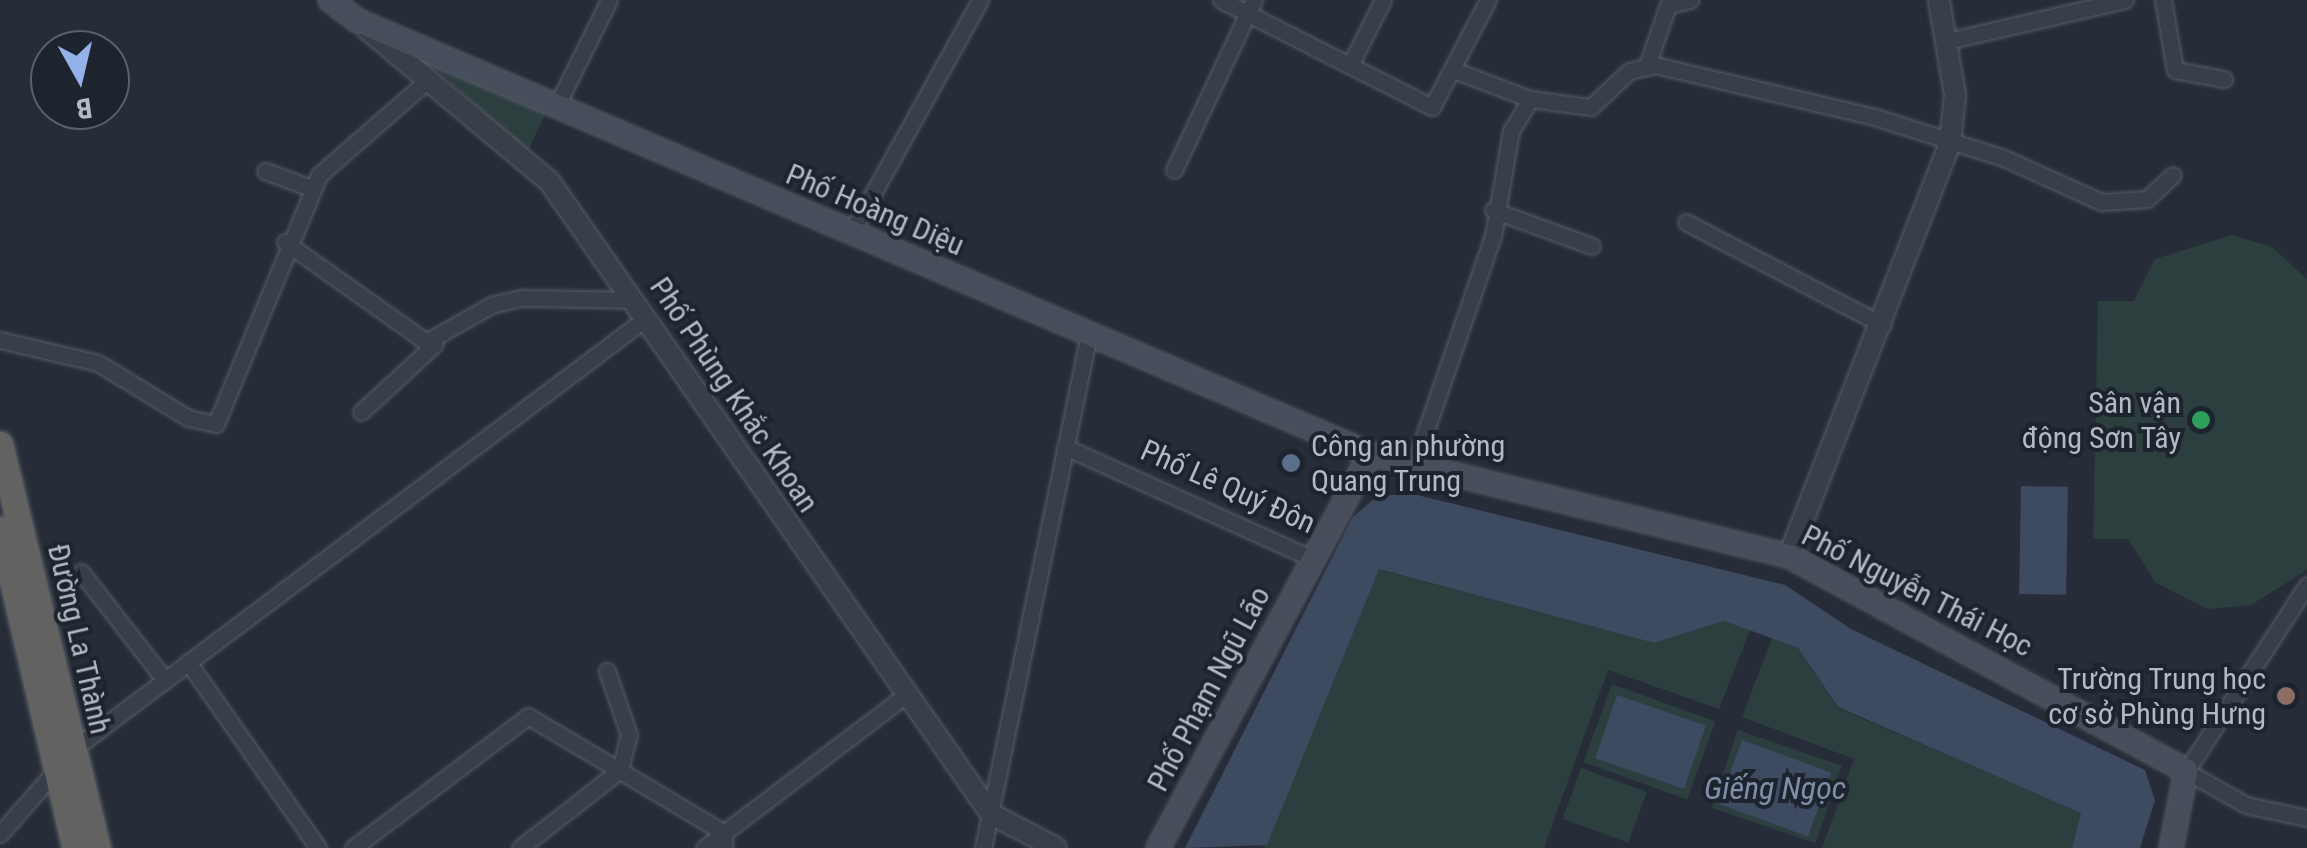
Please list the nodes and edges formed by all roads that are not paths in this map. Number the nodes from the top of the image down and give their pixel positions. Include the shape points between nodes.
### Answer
1 (330, 0) edge
2 (609, 0) edge
3 (980, 0) edge
4 (1221, 0) edge
5 (1383, 0) edge
6 (1488, 0) edge
7 (1690, 0) edge
8 (1939, 0) edge
9 (2125, 0) edge
10 (2163, 0) edge
11 (1250, 7) edge
12 (1947, 41) junction
13 (419, 64) junction
14 (1350, 65) junction
15 (1647, 66) junction
16 (1454, 70) junction
17 (2224, 80) dead end
18 (1530, 99) junction
19 (556, 107) junction
20 (1950, 144) junction
21 (1174, 170) dead end
22 (265, 172) dead end
23 (2173, 175) dead end
24 (311, 188) junction
25 (1493, 210) junction
26 (1686, 222) dead end
27 (852, 233) junction
28 (285, 242) junction
29 (1592, 246) dead end
30 (633, 300) junction
31 (646, 318) junction
32 (1883, 324) junction
33 (1089, 334) junction
34 (0, 340) edge
35 (434, 344) junction
36 (361, 412) dead end
37 (0, 444) edge
38 (1065, 448) junction
39 (1370, 454) junction
40 (1414, 465) junction
41 (0, 529) edge
42 (1789, 556) junction
43 (1313, 559) junction
44 (81, 572) dead end
45 (2307, 586) edge
46 (188, 662) junction
47 (607, 671) dead end
48 (164, 680) junction
49 (903, 696) junction
50 (63, 761) junction
51 (620, 770) junction
52 (2186, 771) junction
53 (990, 814) junction
54 (2307, 818) edge
55 (0, 834) edge
56 (724, 840) edge
57 (75, 848) edge
58 (98, 848) edge
59 (318, 848) edge
60 (354, 848) edge
61 (520, 848) edge
62 (704, 848) edge
63 (984, 848) edge
64 (1056, 848) edge
65 (1158, 848) edge
66 (2171, 848) edge

1 - 13 main road, Phố Hoàng Diệu
2 - 19 street
3 - 27 street
4 - 11 street
5 - 14 street
6 - 16 street
7 - 15 street via 1666,8
8 - 12 street
9 - 12 street
10 - 17 street via 2175,70
11 - 14 street
11 - 21 street
12 - 20 street
13 - 19 main road, Phố Hoàng Diệu
13 - 24 street
13 - 30 street, Phố Phùng Khắc Khoan via 549,181
14 - 16 street via 1432,107
15 - 18 street via 1591,107
15 - 20 street via 1772,90
16 - 18 street
18 - 25 street via 1511,131
19 - 27 main road, Phố Hoàng Diệu
20 - 23 street via 2118,205 2147,199
20 - 32 street
22 - 24 street
24 - 28 street
25 - 29 street
25 - 40 street via 1493,236
26 - 32 street
27 - 33 main road, Phố Hoàng Diệu
28 - 34 street via 216,424 188,418 98,363
28 - 35 street
30 - 31 street, Phố Phùng Khắc Khoan
30 - 35 street via 522,298 490,305
31 - 46 street
31 - 49 street, Phố Phùng Khắc Khoan
32 - 42 street
33 - 38 street
33 - 39 main road, Phố Hoàng Diệu
35 - 36 street
37 - 50 highway, Đường La Thành
38 - 43 street, Phố Lê Quý Đôn
38 - 53 street
39 - 40 main road, Phố Nguyễn Thái Học
39 - 43 main road, Phố Lê Quý Đôn
40 - 42 main road, Phố Nguyễn Thái Học
41 - 50 highway, Đường La Thành
42 - 52 main road, Phố Nguyễn Thái Học
43 - 65 main road, Phố Phạm Ngũ Lão
44 - 48 street
45 - 52 street
46 - 48 street
46 - 59 street
47 - 51 street via 629,735
48 - 50 street
49 - 53 street, Phố Phùng Khắc Khoan
49 - 56 street
50 - 55 street
50 - 57 highway, Đường La Thành
50 - 58 highway, Đường La Thành
51 - 56 street
51 - 60 street via 528,716
51 - 61 street
52 - 54 street via 2246,805
52 - 66 main road
53 - 63 street
53 - 64 street, Phố Phùng Khắc Khoan
56 - 62 street

